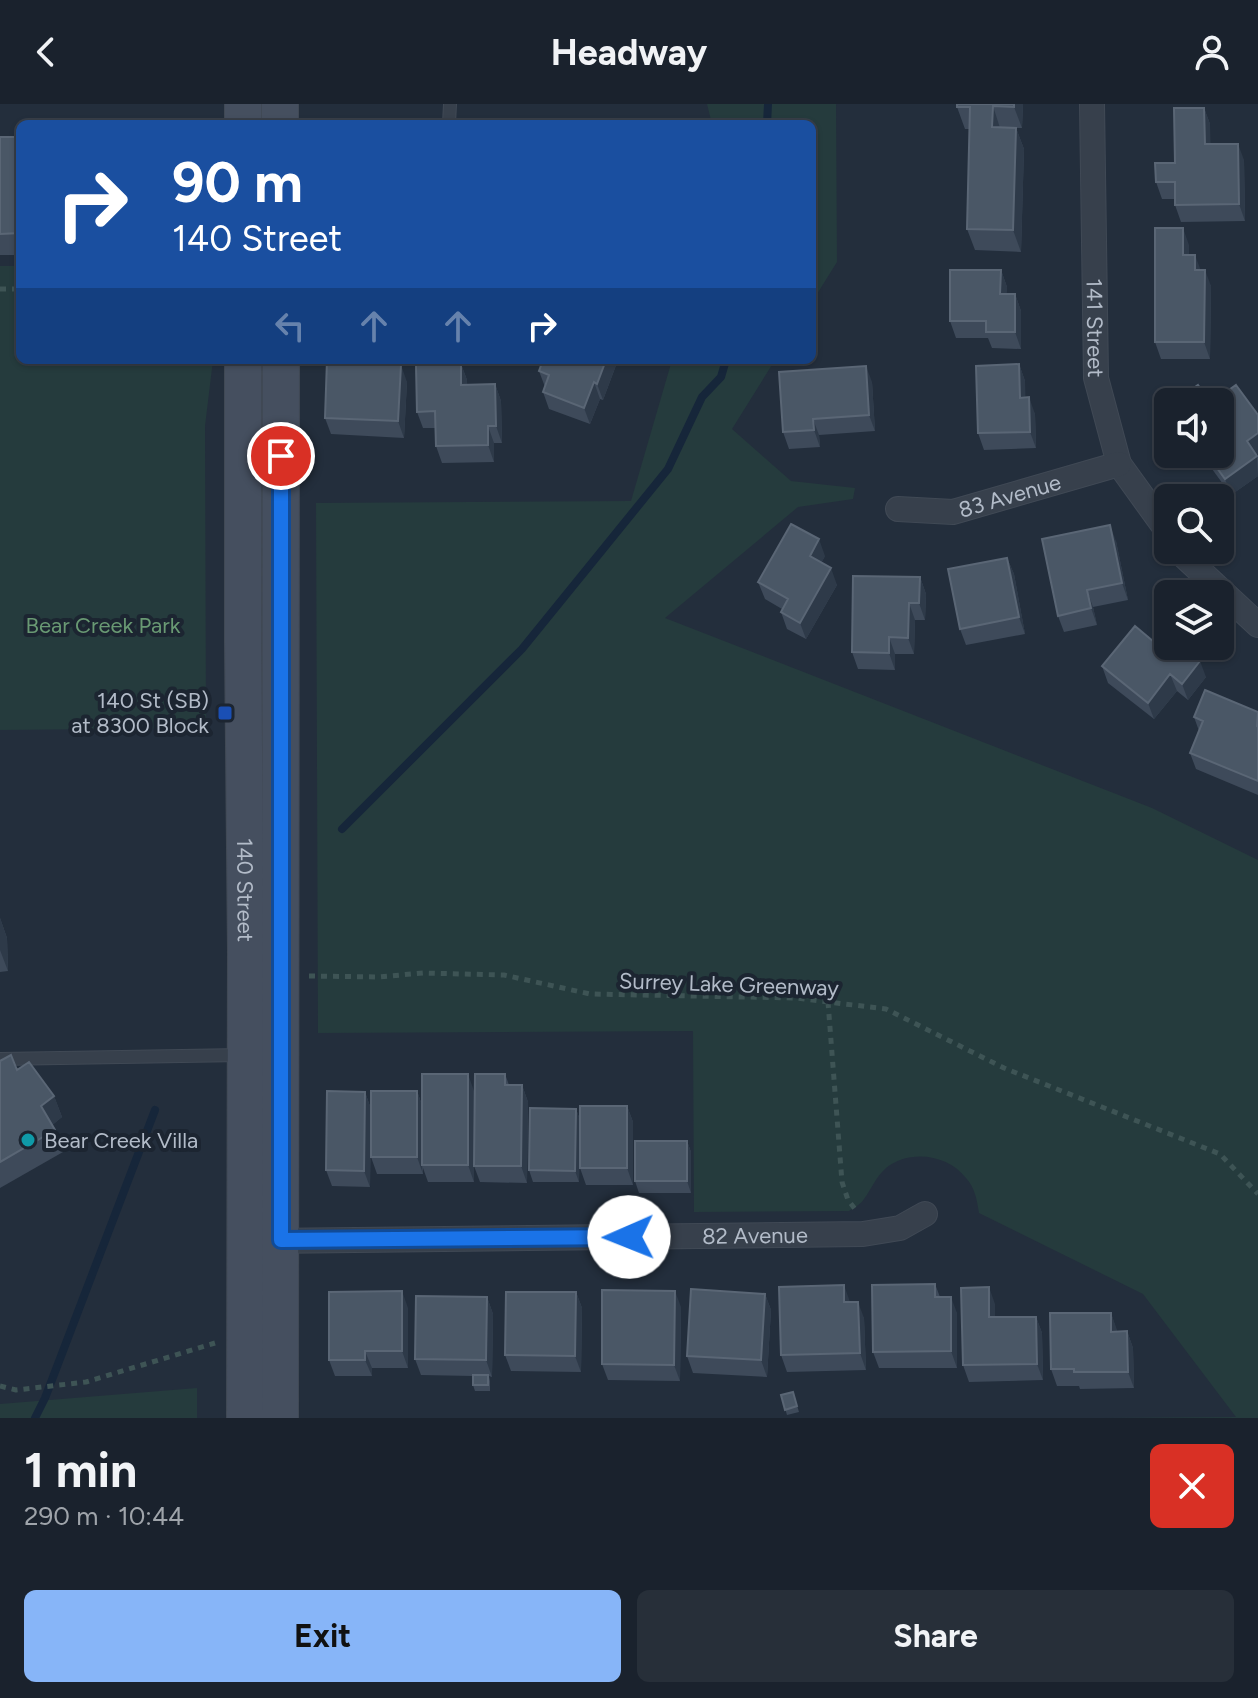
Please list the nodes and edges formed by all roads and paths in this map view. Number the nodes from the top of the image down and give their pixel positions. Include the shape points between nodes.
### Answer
1 (1092, 104) edge
2 (243, 364) edge
3 (281, 364) edge
4 (1119, 464) junction
5 (898, 509) dead end
6 (1154, 513) edge
7 (1192, 564) edge
8 (1258, 625) edge
9 (298, 976) dead end
10 (828, 1002) junction
11 (245, 1055) junction
12 (0, 1059) edge
13 (1258, 1194) edge
14 (856, 1211) dead end
15 (925, 1214) dead end
16 (281, 1240) junction
17 (245, 1241) junction
18 (215, 1343) dead end
19 (0, 1386) edge
20 (245, 1418) edge
21 (280, 1418) edge

1 - 4 street, 141 Street via 1096,378
2 - 11 main road, 140 Street
3 - 16 main road, 140 Street
4 - 5 street, 83 Avenue via 953,512
4 - 6 street, 141 Street
7 - 8 street
9 - 10 path, Surrey Lake Greenway via 504,975 590,994
10 - 13 path, Surrey Lake Greenway via 886,1009 1004,1068 1220,1154
10 - 14 path via 842,1182
11 - 12 lane
11 - 17 main road, 140 Street
15 - 16 street, 82 Avenue via 900,1228 863,1234
16 - 17 street, 82 Avenue
16 - 21 main road, 140 Street
17 - 20 main road, 140 Street
18 - 19 path via 86,1382 16,1390

